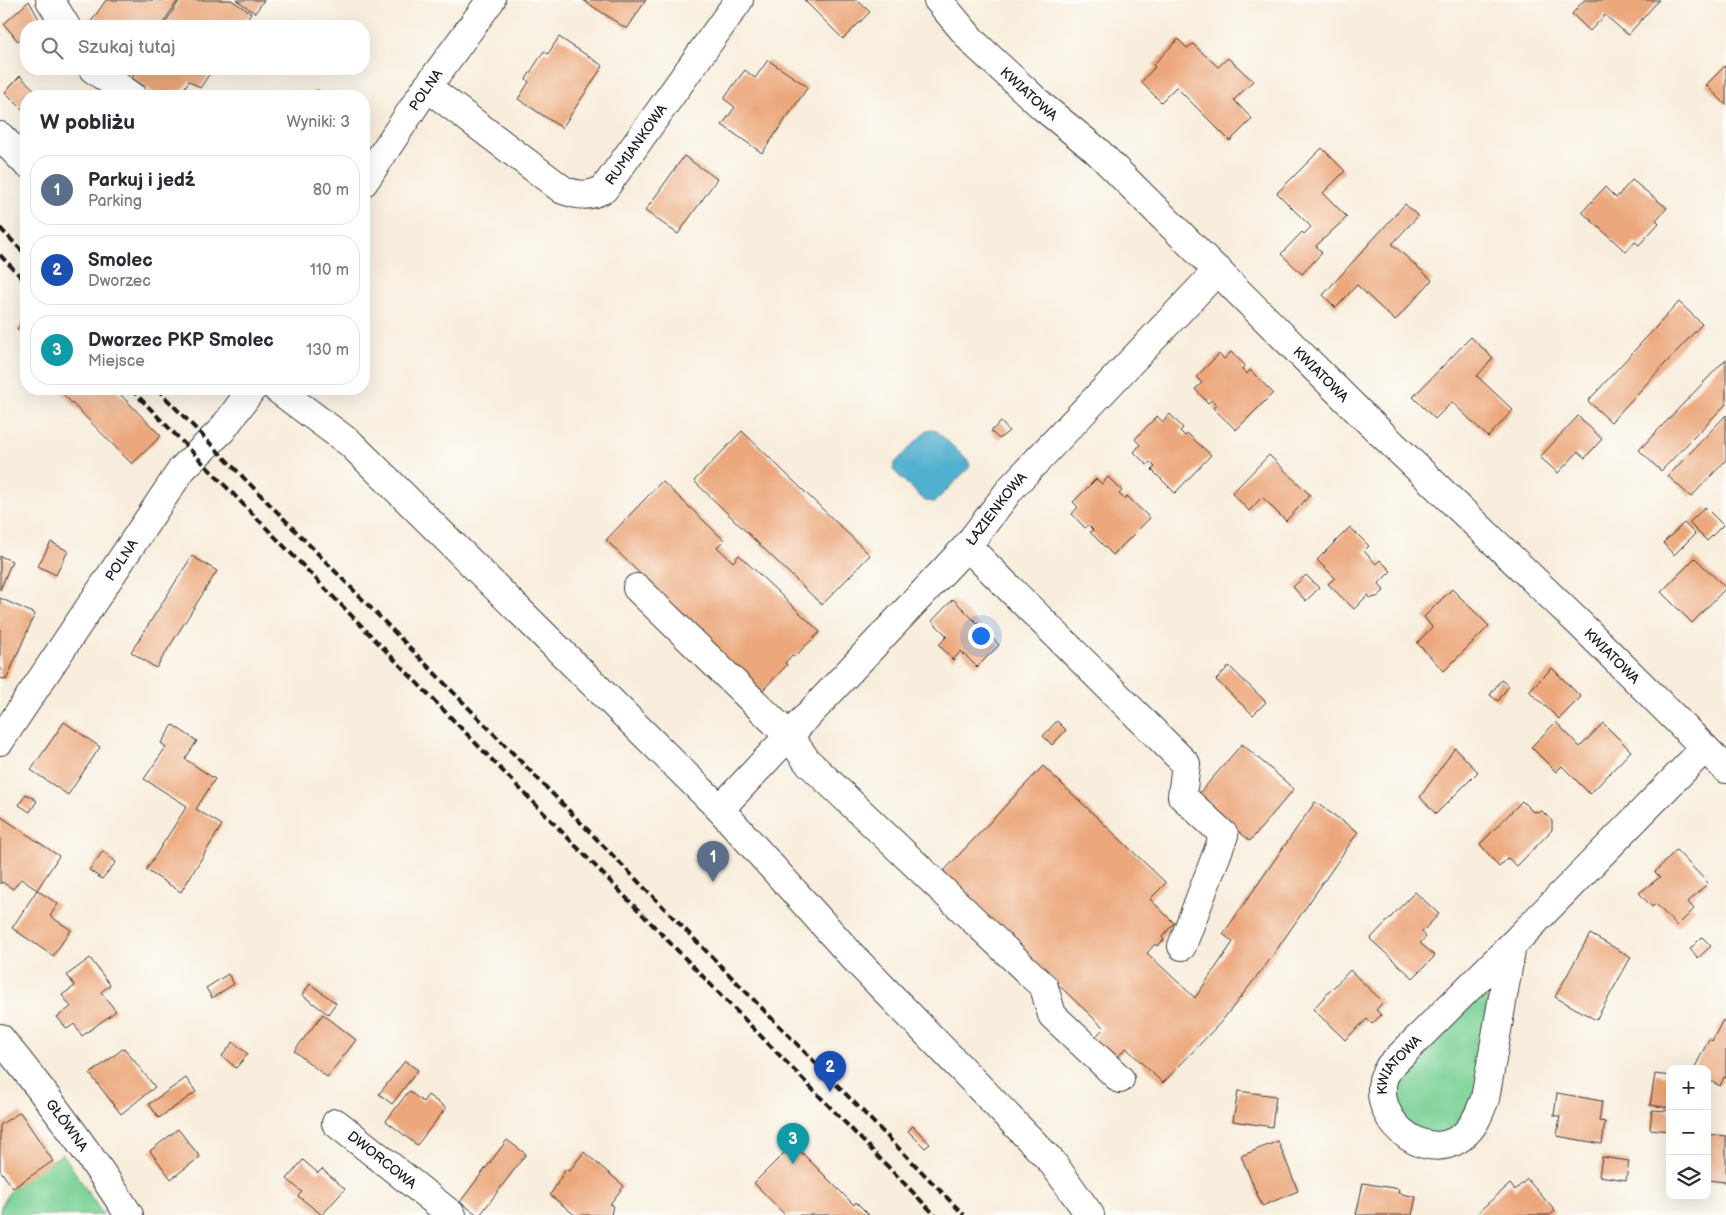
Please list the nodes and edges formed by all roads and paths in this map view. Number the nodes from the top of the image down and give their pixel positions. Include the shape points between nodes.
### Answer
1 (50, 0) edge
2 (491, 0) edge
3 (739, 0) edge
4 (938, 0) edge
5 (62, 20) edge
6 (102, 75) edge
7 (427, 87) junction
8 (123, 90) edge
9 (0, 136) edge
10 (20, 157) edge
11 (370, 173) edge
12 (1218, 270) junction
13 (248, 395) edge
14 (285, 395) edge
15 (967, 546) junction
16 (637, 588) dead end
17 (0, 741) edge
18 (782, 744) junction
19 (1705, 748) junction
20 (1726, 769) edge
21 (720, 809) junction
22 (1182, 946) dead end
23 (1512, 946) junction
24 (0, 1038) edge
25 (1120, 1079) dead end
26 (336, 1123) dead end
27 (129, 1215) edge
28 (452, 1215) edge
29 (1090, 1215) edge

1 - 5 street
2 - 7 street, POLNA
3 - 7 street, RUMIANKOWA via 604,189 592,195 579,196 563,190
4 - 12 street, KWIATOWA via 974,43 1043,107 1096,150
6 - 8 street
7 - 11 street, POLNA
9 - 10 street
12 - 15 street, ŁAZIENKOWA via 1012,487
12 - 19 street, KWIATOWA via 1358,411
13 - 17 street, POLNA via 222,430 182,469
14 - 21 street via 352,444
15 - 18 street, ŁAZIENKOWA
15 - 22 street via 1186,764 1182,796 1224,835
16 - 18 street
18 - 21 street, ŁAZIENKOWA
18 - 25 street via 807,761 1044,987 1052,1016
19 - 20 street, KWIATOWA
19 - 23 street, KWIATOWA
21 - 29 street via 852,956 1052,1162
23 - 23 street, KWIATOWA via 1386,1073 1384,1096 1389,1118 1416,1143 1436,1146 1453,1143 1467,1133 1478,1118 1485,1099
24 - 27 street, GŁÓWNA via 100,1168
26 - 28 street, DWORCOWA

